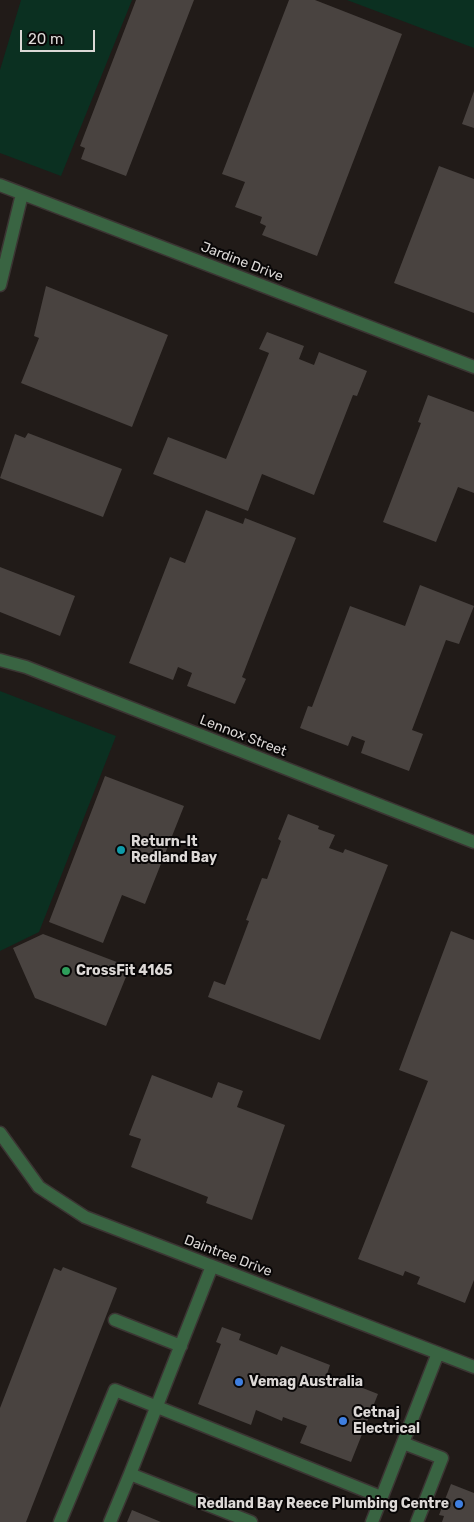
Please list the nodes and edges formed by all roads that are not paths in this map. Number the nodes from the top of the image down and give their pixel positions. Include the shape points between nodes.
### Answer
1 (0, 185) edge
2 (22, 194) junction
3 (0, 285) edge
4 (474, 367) edge
5 (0, 660) edge
6 (474, 842) edge
7 (0, 1133) edge
8 (212, 1266) junction
9 (115, 1320) dead end
10 (181, 1346) junction
11 (438, 1353) junction
12 (474, 1367) edge
13 (156, 1407) junction
14 (403, 1443) junction
15 (130, 1474) junction
16 (382, 1497) junction
17 (60, 1522) edge
18 (110, 1522) edge
19 (251, 1522) edge
20 (372, 1522) edge
21 (417, 1522) edge

1 - 2 street, Jardine Drive
2 - 3 street
2 - 4 street, Jardine Drive
5 - 6 street, Lennox Street via 26,667
7 - 8 street, Daintree Drive via 39,1187 85,1217
8 - 10 street
8 - 11 street, Daintree Drive
9 - 10 street
10 - 13 street
11 - 12 street, Daintree Drive
11 - 14 street
13 - 15 street
13 - 16 street
13 - 17 street via 115,1390
14 - 16 street
14 - 21 street via 442,1458
15 - 18 street
15 - 19 street
16 - 20 street

